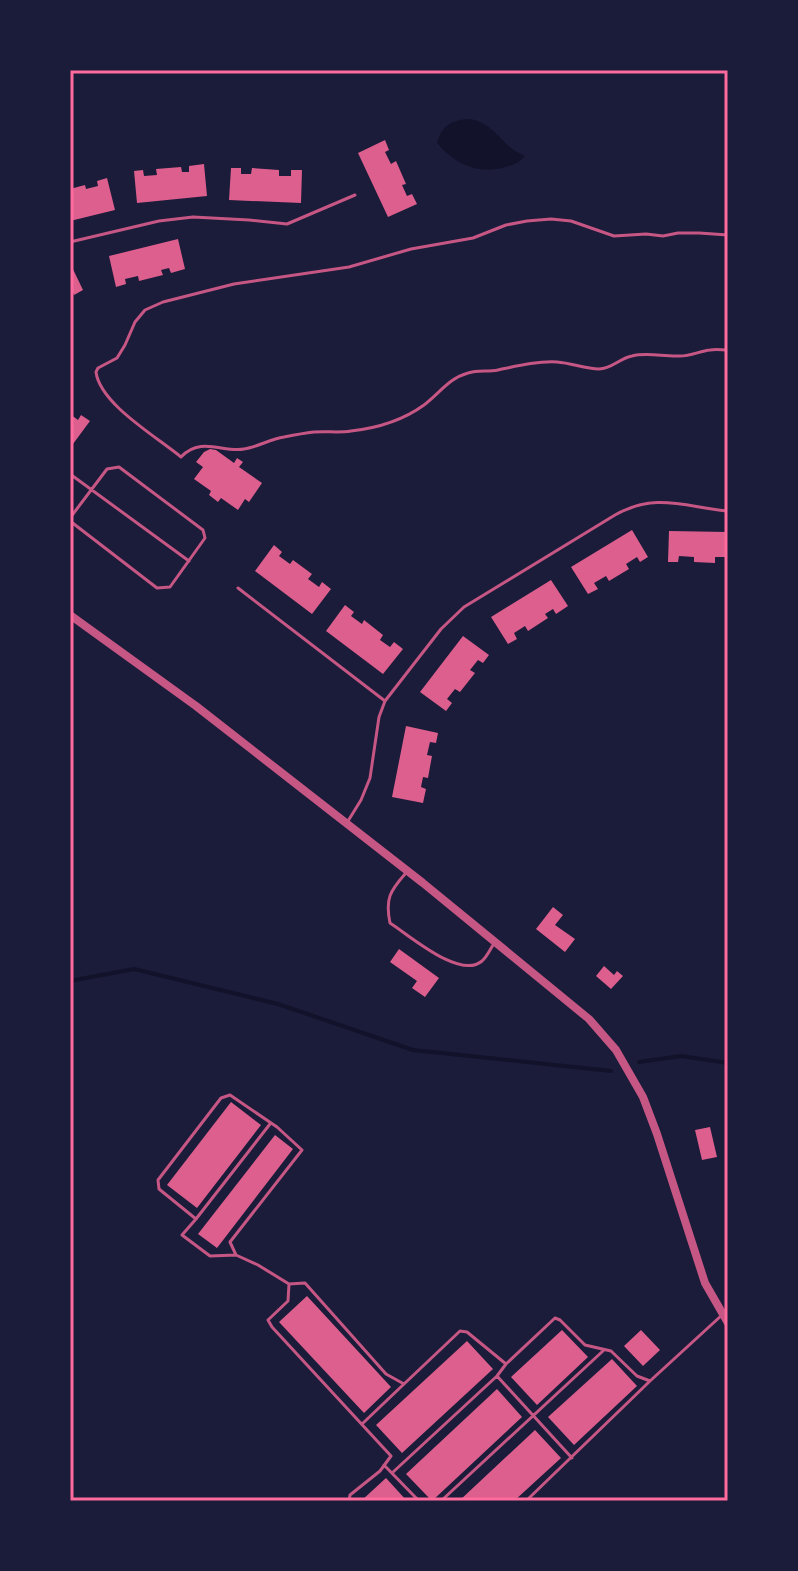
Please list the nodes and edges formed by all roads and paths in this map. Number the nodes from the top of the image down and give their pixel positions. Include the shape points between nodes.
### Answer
1 (355, 195) dead end
2 (728, 235) edge
3 (70, 242) edge
4 (728, 350) edge
5 (70, 474) edge
6 (91, 491) junction
7 (728, 511) edge
8 (70, 520) edge
9 (189, 561) junction
10 (238, 588) dead end
11 (70, 615) edge
12 (385, 701) junction
13 (346, 824) junction
14 (408, 871) junction
15 (496, 941) junction
16 (271, 1123) junction
17 (196, 1219) junction
18 (236, 1255) junction
19 (289, 1284) junction
20 (725, 1319) edge
21 (604, 1350) junction
22 (506, 1364) junction
23 (497, 1376) junction
24 (650, 1381) junction
25 (404, 1384) junction
26 (533, 1416) junction
27 (362, 1424) junction
28 (572, 1458) junction
29 (384, 1465) junction
30 (392, 1473) junction
31 (349, 1501) edge
32 (419, 1501) edge
33 (441, 1501) edge
34 (526, 1501) edge

1 - 3 lane via 287,224 193,217
2 - 4 lane via 614,236 571,221 527,221 349,267 243,281 145,310 117,358 96,372 114,403 181,457 203,447 243,450 280,437 375,428 425,404 468,373 546,361 600,369 639,354 676,357
5 - 6 lane
6 - 8 lane
6 - 9 lane
6 - 9 lane via 107,469 119,467 203,530 205,538
7 - 12 lane via 656,501 625,509 450,618
8 - 9 lane via 157,588 170,587
10 - 12 lane
11 - 13 street
12 - 13 lane via 370,778
13 - 14 street
14 - 15 street
14 - 15 lane via 392,888 386,907 390,923 436,954 469,967 481,962
15 - 20 street via 589,1019 626,1065 657,1134 705,1283
16 - 17 lane
16 - 17 lane via 230,1095 221,1098 158,1180 159,1189
16 - 18 lane via 302,1150 230,1242
17 - 18 lane via 182,1235 210,1256
18 - 19 lane
19 - 25 lane via 305,1283 386,1374
19 - 27 lane via 288,1301 268,1320
20 - 24 lane
21 - 22 lane via 585,1345 555,1318
21 - 24 lane
21 - 26 lane
22 - 23 lane
22 - 25 lane via 460,1331
23 - 26 lane
23 - 30 lane
24 - 28 lane
25 - 27 lane
26 - 28 lane
26 - 33 lane
27 - 29 lane via 391,1456
28 - 34 lane
29 - 30 lane
29 - 31 lane
30 - 32 lane

